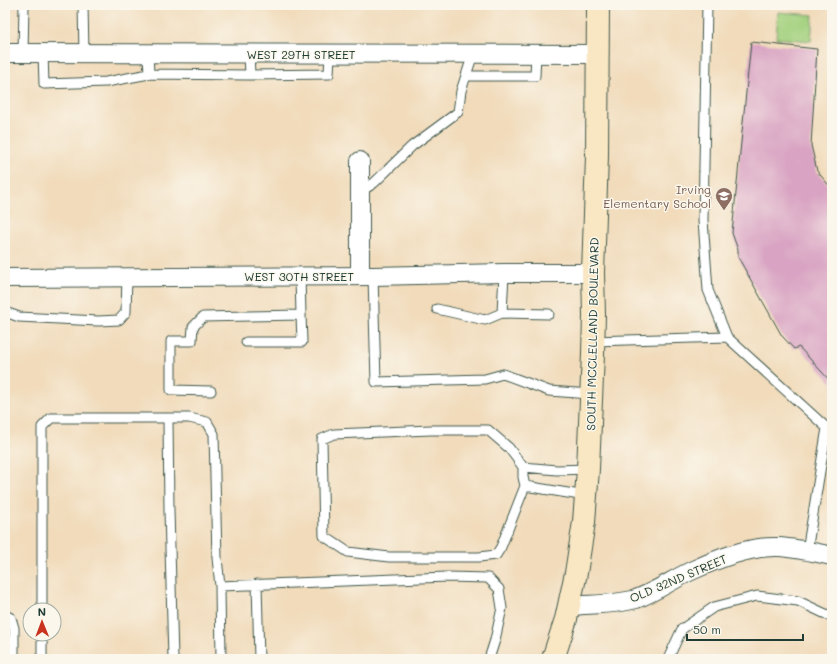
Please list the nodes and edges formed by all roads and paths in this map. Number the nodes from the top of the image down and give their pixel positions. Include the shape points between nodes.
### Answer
1 (24, 5) edge
2 (83, 5) edge
3 (598, 5) edge
4 (707, 5) edge
5 (5, 53) edge
6 (23, 53) junction
7 (44, 53) junction
8 (84, 53) junction
9 (148, 53) junction
10 (250, 53) junction
11 (330, 54) junction
12 (473, 54) junction
13 (536, 54) junction
14 (598, 54) junction
15 (148, 74) junction
16 (250, 75) junction
17 (466, 76) junction
18 (360, 161) dead end
19 (360, 192) junction
20 (504, 273) junction
21 (593, 273) junction
22 (300, 276) junction
23 (367, 276) junction
24 (5, 278) edge
25 (127, 278) junction
26 (437, 309) dead end
27 (5, 310) edge
28 (502, 313) junction
29 (549, 314) dead end
30 (301, 315) junction
31 (727, 337) junction
32 (593, 341) junction
33 (246, 342) dead end
34 (211, 391) dead end
35 (591, 394) junction
36 (168, 418) junction
37 (830, 429) edge
38 (523, 467) junction
39 (588, 469) junction
40 (526, 486) junction
41 (586, 496) junction
42 (807, 551) junction
43 (832, 556) edge
44 (257, 584) junction
45 (220, 586) junction
46 (42, 602) edge
47 (570, 606) junction
48 (5, 615) edge
49 (832, 617) edge
50 (42, 642) edge
51 (14, 659) edge
52 (42, 659) edge
53 (173, 659) edge
54 (221, 659) edge
55 (259, 659) edge
56 (489, 659) edge
57 (553, 659) edge
58 (668, 659) edge

1 - 6 lane
2 - 8 lane
3 - 14 main road, SOUTH MCCLELLAND BOULEVARD
4 - 31 lane via 703,220 708,290
5 - 6 street, WEST 29TH STREET
6 - 7 street, WEST 29TH STREET
7 - 8 street, WEST 29TH STREET
7 - 15 lane via 44,84 106,82
8 - 9 street, WEST 29TH STREET
9 - 10 street, WEST 29TH STREET
9 - 15 lane
10 - 11 street, WEST 29TH STREET
10 - 16 lane
11 - 12 street, WEST 29TH STREET
11 - 16 lane via 329,74
12 - 13 street, WEST 29TH STREET
12 - 17 lane
13 - 14 street, WEST 29TH STREET
13 - 17 lane via 536,76
14 - 21 main road, SOUTH MCCLELLAND BOULEVARD
15 - 16 lane
17 - 19 lane via 458,112 412,146 374,183
18 - 19 street
19 - 23 street
20 - 21 street, WEST 30TH STREET
20 - 23 street, WEST 30TH STREET
20 - 28 lane
21 - 32 main road, SOUTH MCCLELLAND BOULEVARD
22 - 23 street, WEST 30TH STREET
22 - 25 street, WEST 30TH STREET
22 - 30 lane
23 - 35 lane via 376,382 485,379 503,374 549,391
24 - 25 street, WEST 30TH STREET
25 - 27 lane via 126,312 119,320 19,317
26 - 28 lane via 485,320
28 - 29 lane
30 - 33 lane via 302,342
30 - 34 lane via 203,317 193,327 192,341 171,341 171,390
31 - 32 lane
31 - 37 lane
32 - 35 main road, SOUTH MCCLELLAND BOULEVARD
35 - 39 main road, SOUTH MCCLELLAND BOULEVARD
36 - 45 lane via 189,418 207,422 214,434
36 - 46 lane via 51,418 42,427
36 - 53 lane
37 - 42 lane
38 - 39 lane
38 - 40 lane
38 - 40 lane via 509,448 488,430 334,434 322,439 324,536 348,552 389,557 496,555
39 - 41 main road, SOUTH MCCLELLAND BOULEVARD
40 - 41 lane
41 - 47 main road, SOUTH MCCLELLAND BOULEVARD via 581,549
42 - 43 street, OLD 32ND STREET
42 - 47 street, OLD 32ND STREET via 777,547 750,550 696,569 636,599
44 - 45 lane
44 - 55 lane
44 - 56 lane via 447,577 488,578 499,589 502,608
45 - 54 lane
47 - 57 main road, SOUTH MCCLELLAND BOULEVARD
48 - 51 lane via 11,618 14,628
49 - 58 lane via 798,601 757,596 714,606 682,629
50 - 52 lane

